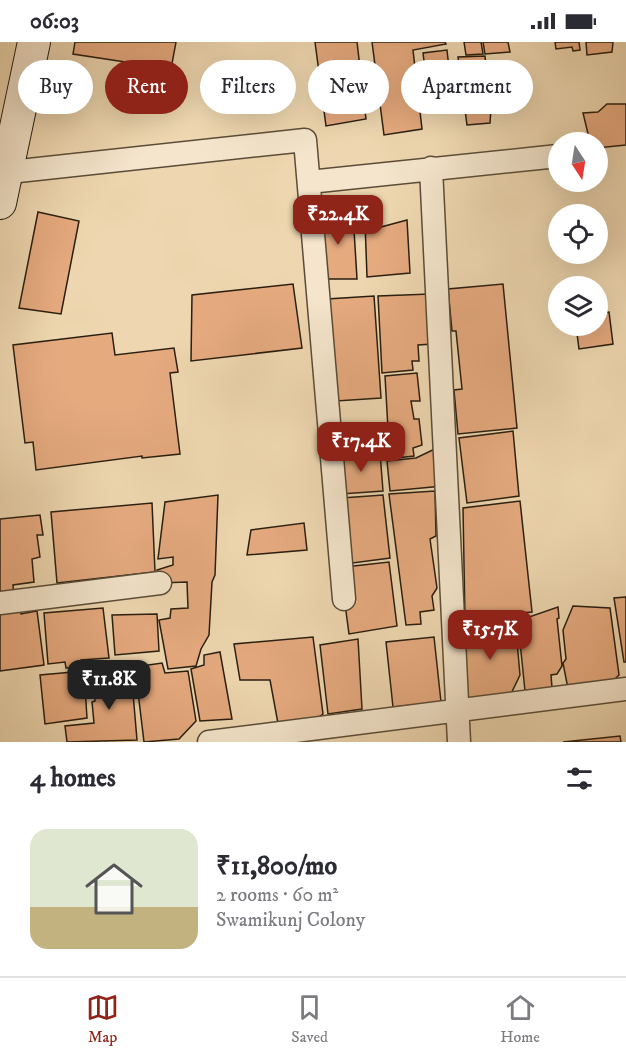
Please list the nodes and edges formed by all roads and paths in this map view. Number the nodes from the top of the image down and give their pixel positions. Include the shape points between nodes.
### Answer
1 (34, 42) edge
2 (8, 133) edge
3 (548, 157) edge
4 (431, 168) junction
5 (4, 173) edge
6 (309, 182) junction
7 (0, 203) edge
8 (159, 583) dead end
9 (344, 599) dead end
10 (0, 603) edge
11 (626, 689) edge
12 (456, 710) junction
13 (208, 742) edge
14 (459, 742) edge

1 - 2 main road
2 - 5 main road
3 - 4 street
4 - 6 street
4 - 12 street
5 - 6 street via 305,140
5 - 7 main road
6 - 9 street
8 - 10 street
11 - 12 street
12 - 13 street
12 - 14 street

